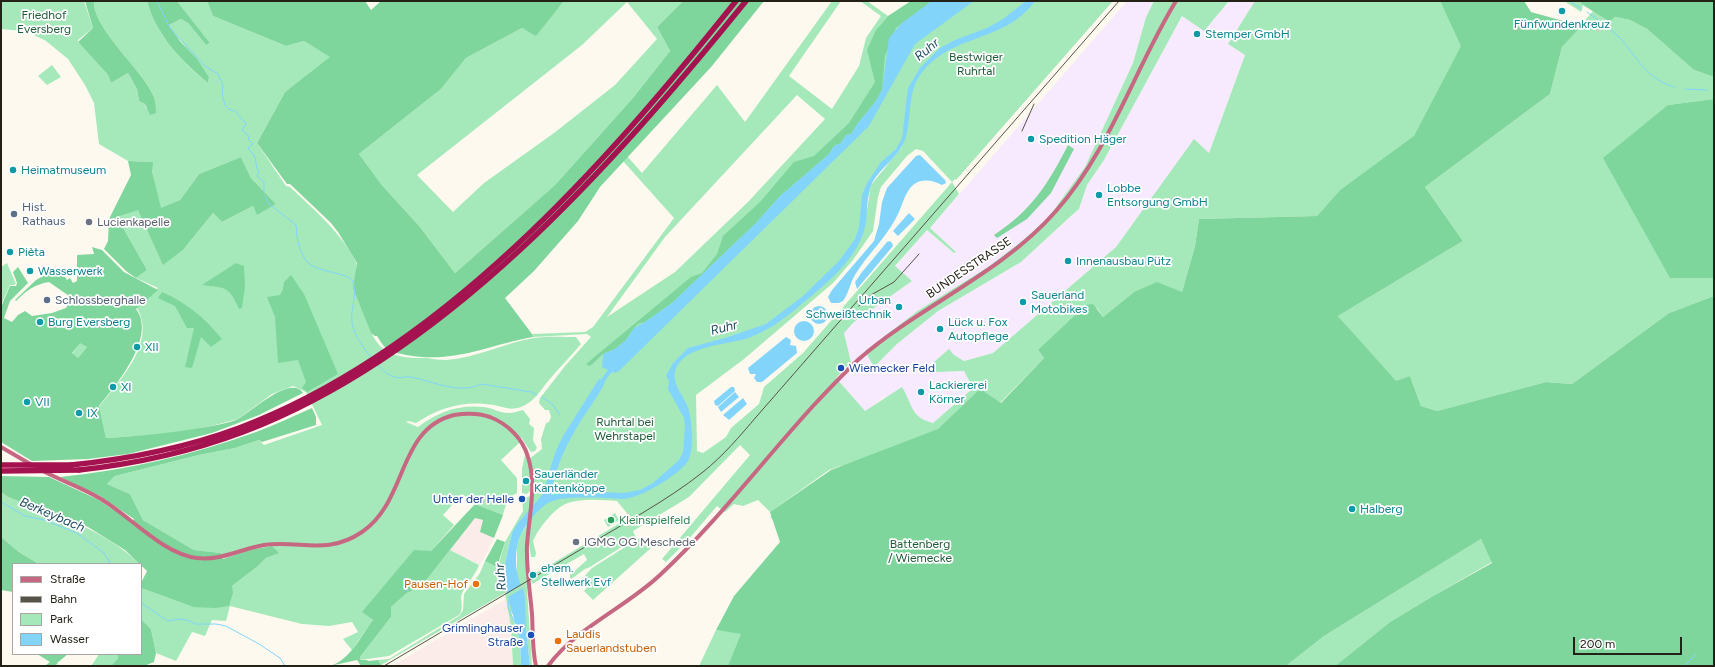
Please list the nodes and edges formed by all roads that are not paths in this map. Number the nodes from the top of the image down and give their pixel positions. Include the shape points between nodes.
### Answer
1 (736, 1) edge
2 (746, 1) edge
3 (1176, 1) edge
4 (294, 407) junction
5 (1, 448) edge
6 (1, 465) edge
7 (1, 471) edge
8 (536, 666) edge
9 (548, 666) edge

1 - 4 highway via 701,46 598,164 481,277 365,363
2 - 4 highway via 638,129 583,188 526,243 455,306 412,339 366,369
3 - 9 main road, BUNDESSTRASSE via 1151,44 1098,152 1056,212 991,268 907,322 859,360 794,427 661,575 574,639
4 - 6 highway, bridge via 185,445 129,458 71,465
4 - 7 highway, bridge via 243,432 190,450 135,463 79,470
5 - 8 main road via 52,476 99,497 163,545 197,558 218,557 272,544 327,546 355,536 372,524 385,509 410,454 422,436 437,423 459,414 492,418 506,426 519,439 529,460 533,482 527,545

